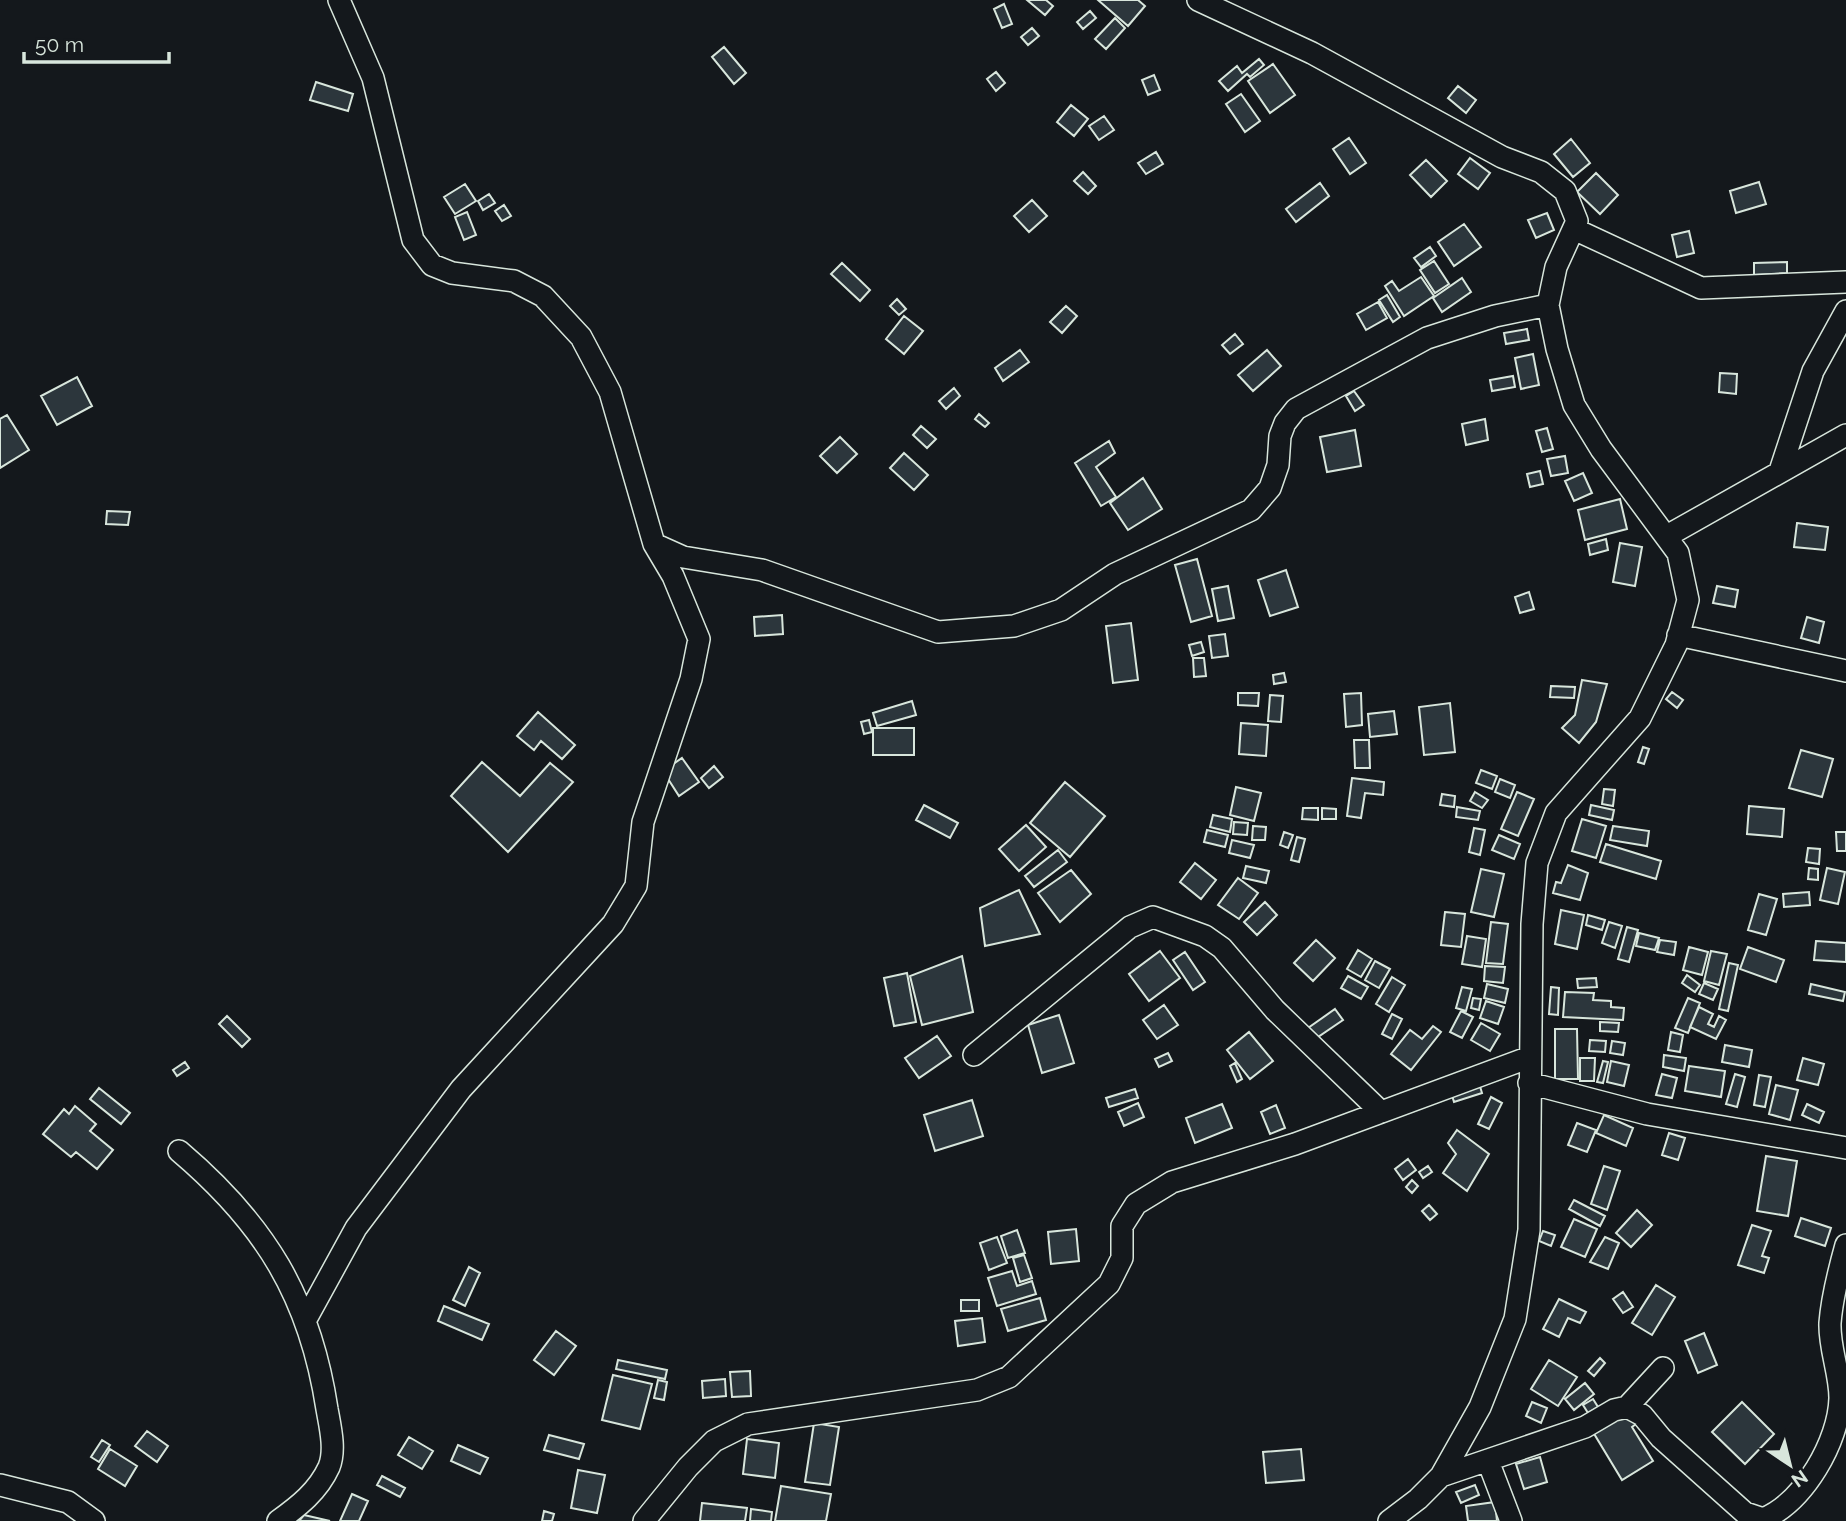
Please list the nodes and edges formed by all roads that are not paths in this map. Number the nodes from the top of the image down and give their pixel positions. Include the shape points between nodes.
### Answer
1 (339, 0) edge
2 (1198, 0) edge
3 (1574, 229) junction
4 (1846, 282) edge
5 (1548, 305) junction
6 (1846, 311) edge
7 (1846, 435) edge
8 (1780, 471) junction
9 (1667, 536) junction
10 (654, 544) junction
11 (1678, 635) junction
12 (1846, 671) edge
13 (974, 1055) dead end
14 (1530, 1057) junction
15 (1529, 1083) junction
16 (1381, 1112) junction
17 (1846, 1148) edge
18 (179, 1151) dead end
19 (1846, 1244) edge
20 (305, 1321) junction
21 (1663, 1368) dead end
22 (1627, 1407) junction
23 (1488, 1461) junction
24 (1441, 1476) junction
25 (0, 1485) edge
26 (94, 1521) edge
27 (278, 1521) edge
28 (644, 1521) edge
29 (1389, 1521) edge
30 (1511, 1521) edge

1 - 10 street via 373,78 413,240 432,265 452,273 514,281 544,296 581,337 610,392
2 - 3 street via 1312,52 1502,157 1541,172 1565,191 1577,221
3 - 4 street via 1701,288
3 - 5 street via 1556,267
5 - 9 street via 1574,405
5 - 10 street via 1427,338 1296,409 1280,436 1279,465 1270,488 1251,510 1126,569 1061,610 1014,626 939,632 762,570 683,556
6 - 8 street via 1813,371
7 - 8 street
8 - 9 street
9 - 11 street via 1678,553 1688,600
10 - 20 street via 699,639 691,679 643,822 636,886 613,924 461,1089 356,1228
11 - 12 street
11 - 14 street via 1640,718 1556,813 1537,863
13 - 16 street via 1130,927 1153,917 1205,936 1222,948 1275,1010
14 - 15 street
14 - 16 street
15 - 17 street via 1647,1114
15 - 24 street via 1529,1230 1515,1319 1480,1407
16 - 28 street via 1172,1182 1136,1204 1122,1226 1122,1258 1109,1284 1009,1377 976,1390 748,1424 714,1441
18 - 20 street via 264,1238 287,1274
19 - 22 street via 1830,1326 1840,1396 1838,1421 1818,1469 1773,1515 1763,1519 1745,1513 1661,1438 1642,1415
20 - 27 street via 325,1395 332,1438 330,1465 314,1493
21 - 22 street
22 - 23 street
23 - 24 street
23 - 30 street
24 - 29 street
25 - 26 street via 68,1502

